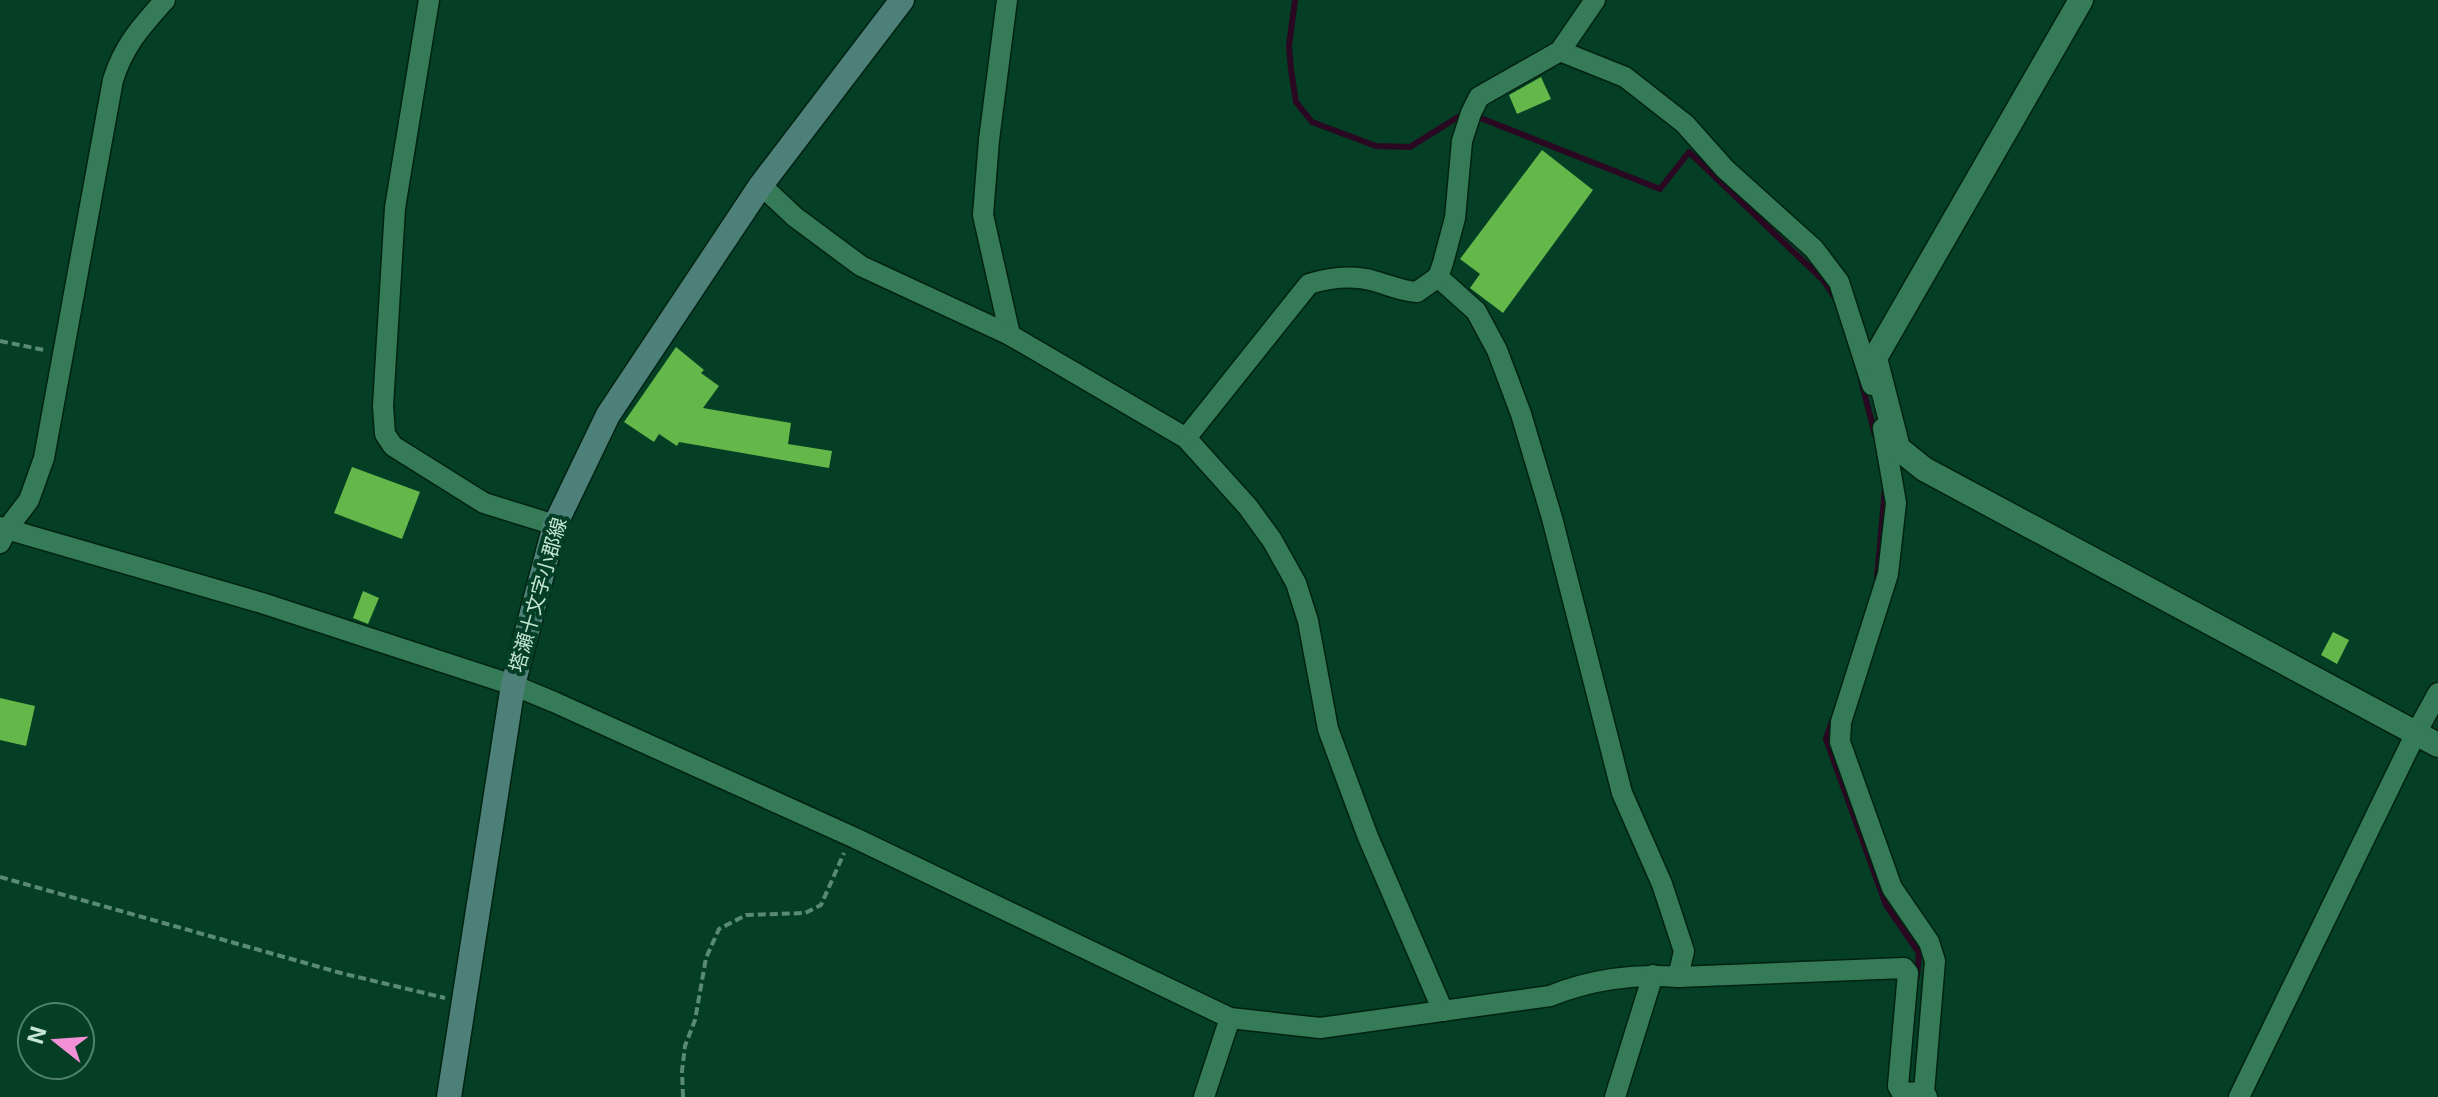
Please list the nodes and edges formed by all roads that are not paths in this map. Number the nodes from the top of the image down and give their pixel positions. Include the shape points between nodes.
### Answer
1 (165, 0) edge
2 (429, 0) edge
3 (902, 0) edge
4 (1007, 0) edge
5 (1595, 0) edge
6 (2081, 0) edge
7 (1560, 51) junction
8 (761, 185) junction
9 (1438, 277) junction
10 (1010, 335) junction
11 (1883, 409) junction
12 (1186, 438) junction
13 (555, 525) junction
14 (2, 533) edge
15 (513, 685) junction
16 (2438, 693) edge
17 (2416, 733) junction
18 (2438, 745) edge
19 (1653, 975) junction
20 (1678, 977) junction
21 (1443, 1011) junction
22 (1230, 1018) junction
23 (1925, 1095) edge
24 (449, 1097) edge
25 (1204, 1097) edge
26 (1615, 1097) edge
27 (2239, 1097) edge

1 - 14 street via 119,60 44,458 29,500
2 - 13 street via 395,208 385,434 393,446 484,503
3 - 8 main road, 塔瀬十文字小郡線
4 - 10 street via 983,215
5 - 7 street
6 - 11 street via 1875,358
7 - 9 street via 1479,97 1462,141 1455,218
7 - 11 street via 1625,77 1685,124 1725,169 1814,249 1839,282
8 - 10 street via 861,266
8 - 13 main road, 塔瀬十文字小郡線 via 608,415
9 - 12 street via 1417,292 1371,280 1329,278 1309,284
9 - 20 street via 1476,311 1521,414 1622,793 1684,951
10 - 12 street
11 - 17 street via 1898,448 1924,469
11 - 23 street via 1896,503 1888,574 1841,722 1840,742 1892,888 1929,942 1935,961
12 - 21 street via 1248,507 1296,583 1328,729
13 - 15 main road, 塔瀬十文字小郡線
14 - 15 street via 262,603
15 - 22 street via 855,838
15 - 24 main road, 塔瀬十文字小郡線
16 - 17 street
17 - 18 street
17 - 27 street
19 - 20 street
19 - 21 street
19 - 26 street
20 - 23 street via 1904,968 1908,973 1898,1086 1902,1093
21 - 22 street via 1320,1028
22 - 25 street

